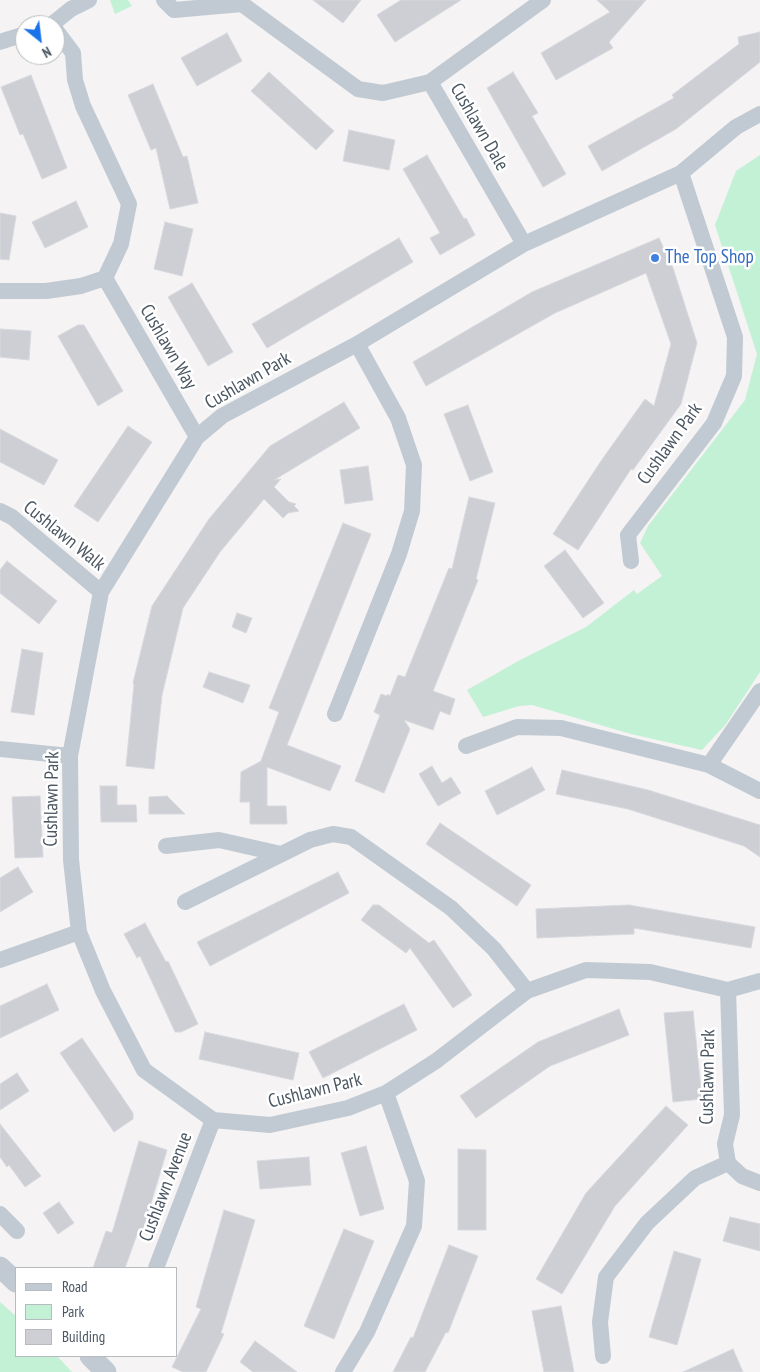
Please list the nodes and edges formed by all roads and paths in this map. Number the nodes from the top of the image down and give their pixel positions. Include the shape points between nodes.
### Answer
1 (89, 0) edge
2 (164, 0) edge
3 (543, 0) edge
4 (65, 15) edge
5 (15, 37) edge
6 (65, 41) edge
7 (0, 42) edge
8 (430, 82) junction
9 (760, 114) edge
10 (681, 173) junction
11 (524, 244) junction
12 (105, 278) junction
13 (0, 291) edge
14 (357, 344) junction
15 (197, 437) junction
16 (0, 512) edge
17 (631, 562) dead end
18 (101, 592) junction
19 (760, 692) edge
20 (334, 714) dead end
21 (466, 746) dead end
22 (0, 749) edge
23 (70, 756) junction
24 (709, 765) junction
25 (760, 791) edge
26 (166, 846) dead end
27 (281, 854) junction
28 (185, 902) dead end
29 (79, 932) junction
30 (0, 960) edge
31 (760, 981) edge
32 (728, 990) junction
33 (527, 991) junction
34 (386, 1093) junction
35 (213, 1120) junction
36 (728, 1163) junction
37 (760, 1183) edge
38 (0, 1214) edge
39 (17, 1231) dead end
40 (0, 1267) edge
41 (156, 1267) edge
42 (15, 1281) edge
43 (603, 1356) dead end
44 (91, 1357) edge
45 (106, 1372) edge
46 (342, 1372) edge

1 - 4 street
2 - 8 street, Cushlawn Dale via 174,10 242,4 358,89 384,93
3 - 8 street
5 - 7 street
6 - 12 street via 73,52 74,80 83,106 129,204 120,244
8 - 11 street, Cushlawn Dale
9 - 10 street, Cushlawn Park via 736,127
10 - 11 street, Cushlawn Park
10 - 17 street, Cushlawn Park via 735,337 734,376 714,423 628,534
11 - 14 street, Cushlawn Park
12 - 13 street via 81,286 46,291
12 - 15 street, Cushlawn Way
14 - 15 street, Cushlawn Park via 222,416
14 - 20 street via 398,418 414,464 409,520 399,554
15 - 18 street, Cushlawn Park
16 - 18 street, Cushlawn Walk via 12,517
18 - 23 street, Cushlawn Park
19 - 24 street
21 - 24 street via 517,727 561,728
22 - 23 street
23 - 29 street, Cushlawn Park via 71,860
24 - 25 street
26 - 27 street via 219,840
27 - 28 street
27 - 33 street via 310,840 333,834 351,837 451,908 494,949
29 - 30 street
29 - 35 street, Cushlawn Park via 103,991 144,1070
31 - 32 street, Cushlawn Park
32 - 33 street, Cushlawn Park via 650,972 586,970
32 - 36 street, Cushlawn Park via 732,1115 725,1144
33 - 34 street, Cushlawn Park via 436,1061
34 - 35 street, Cushlawn Park via 348,1108 270,1125
34 - 46 street, Cushlawn Park via 417,1181 414,1226 367,1332
35 - 41 street, Cushlawn Avenue
36 - 37 street via 742,1176
36 - 43 street via 695,1178 647,1223 606,1277 600,1322
38 - 39 street
40 - 42 street
44 - 45 street

